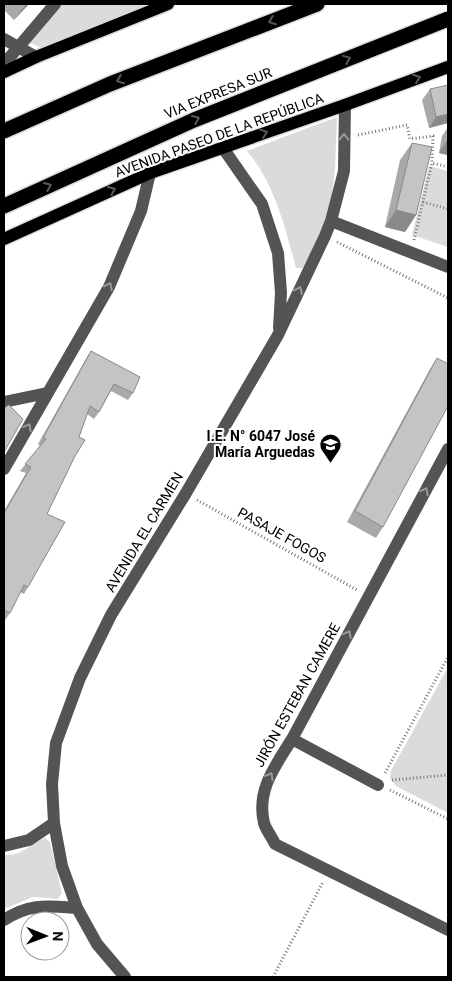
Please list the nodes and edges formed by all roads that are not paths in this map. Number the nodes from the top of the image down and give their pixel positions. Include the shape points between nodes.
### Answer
1 (55, 4) edge
2 (168, 4) edge
3 (317, 4) edge
4 (448, 19) edge
5 (4, 39) edge
6 (17, 47) junction
7 (36, 57) junction
8 (4, 64) edge
9 (448, 67) edge
10 (4, 72) edge
11 (345, 105) junction
12 (4, 131) edge
13 (223, 148) junction
14 (150, 173) junction
15 (4, 206) edge
16 (331, 221) junction
17 (4, 239) edge
18 (448, 267) edge
19 (278, 334) junction
20 (47, 392) junction
21 (4, 402) edge
22 (447, 456) edge
23 (4, 469) edge
24 (292, 739) junction
25 (379, 783) road end
26 (54, 823) junction
27 (4, 846) edge
28 (77, 908) junction
29 (4, 920) edge
30 (448, 930) edge
31 (125, 977) edge

1 - 6 street
2 - 7 main road
3 -> 12 highway via 110,84
15 -> 4 highway, VIA EXPRESA SUR via 194,120
5 - 6 street
6 - 7 street
6 - 8 street
7 - 10 main road
11 -> 9 main road, AVENIDA PASEO DE LA REPÚBLICA
13 -> 11 main road, AVENIDA PASEO DE LA REPÚBLICA
16 -> 11 street, AVENIDA EL CARMEN via 344,171
13 - 14 main road, AVENIDA PASEO DE LA REPÚBLICA
13 - 19 street via 262,204 278,253 281,293
17 -> 14 main road, AVENIDA PASEO DE LA REPÚBLICA
20 -> 14 street via 109,287 141,211
16 - 18 street
19 -> 16 street, AVENIDA EL CARMEN
19 - 26 street, AVENIDA EL CARMEN via 111,615 80,678 56,743 52,784
20 - 21 street
23 -> 20 street
24 -> 22 street, JIRÓN ESTEBAN CAMERE
24 - 25 street
30 -> 24 street, JIRÓN ESTEBAN CAMERE via 275,844 264,824 262,802 266,783
26 - 27 street via 29,840
26 - 28 street, AVENIDA EL CARMEN via 62,866
28 - 29 street via 42,905 18,911
28 - 31 street, AVENIDA EL CARMEN via 97,944

